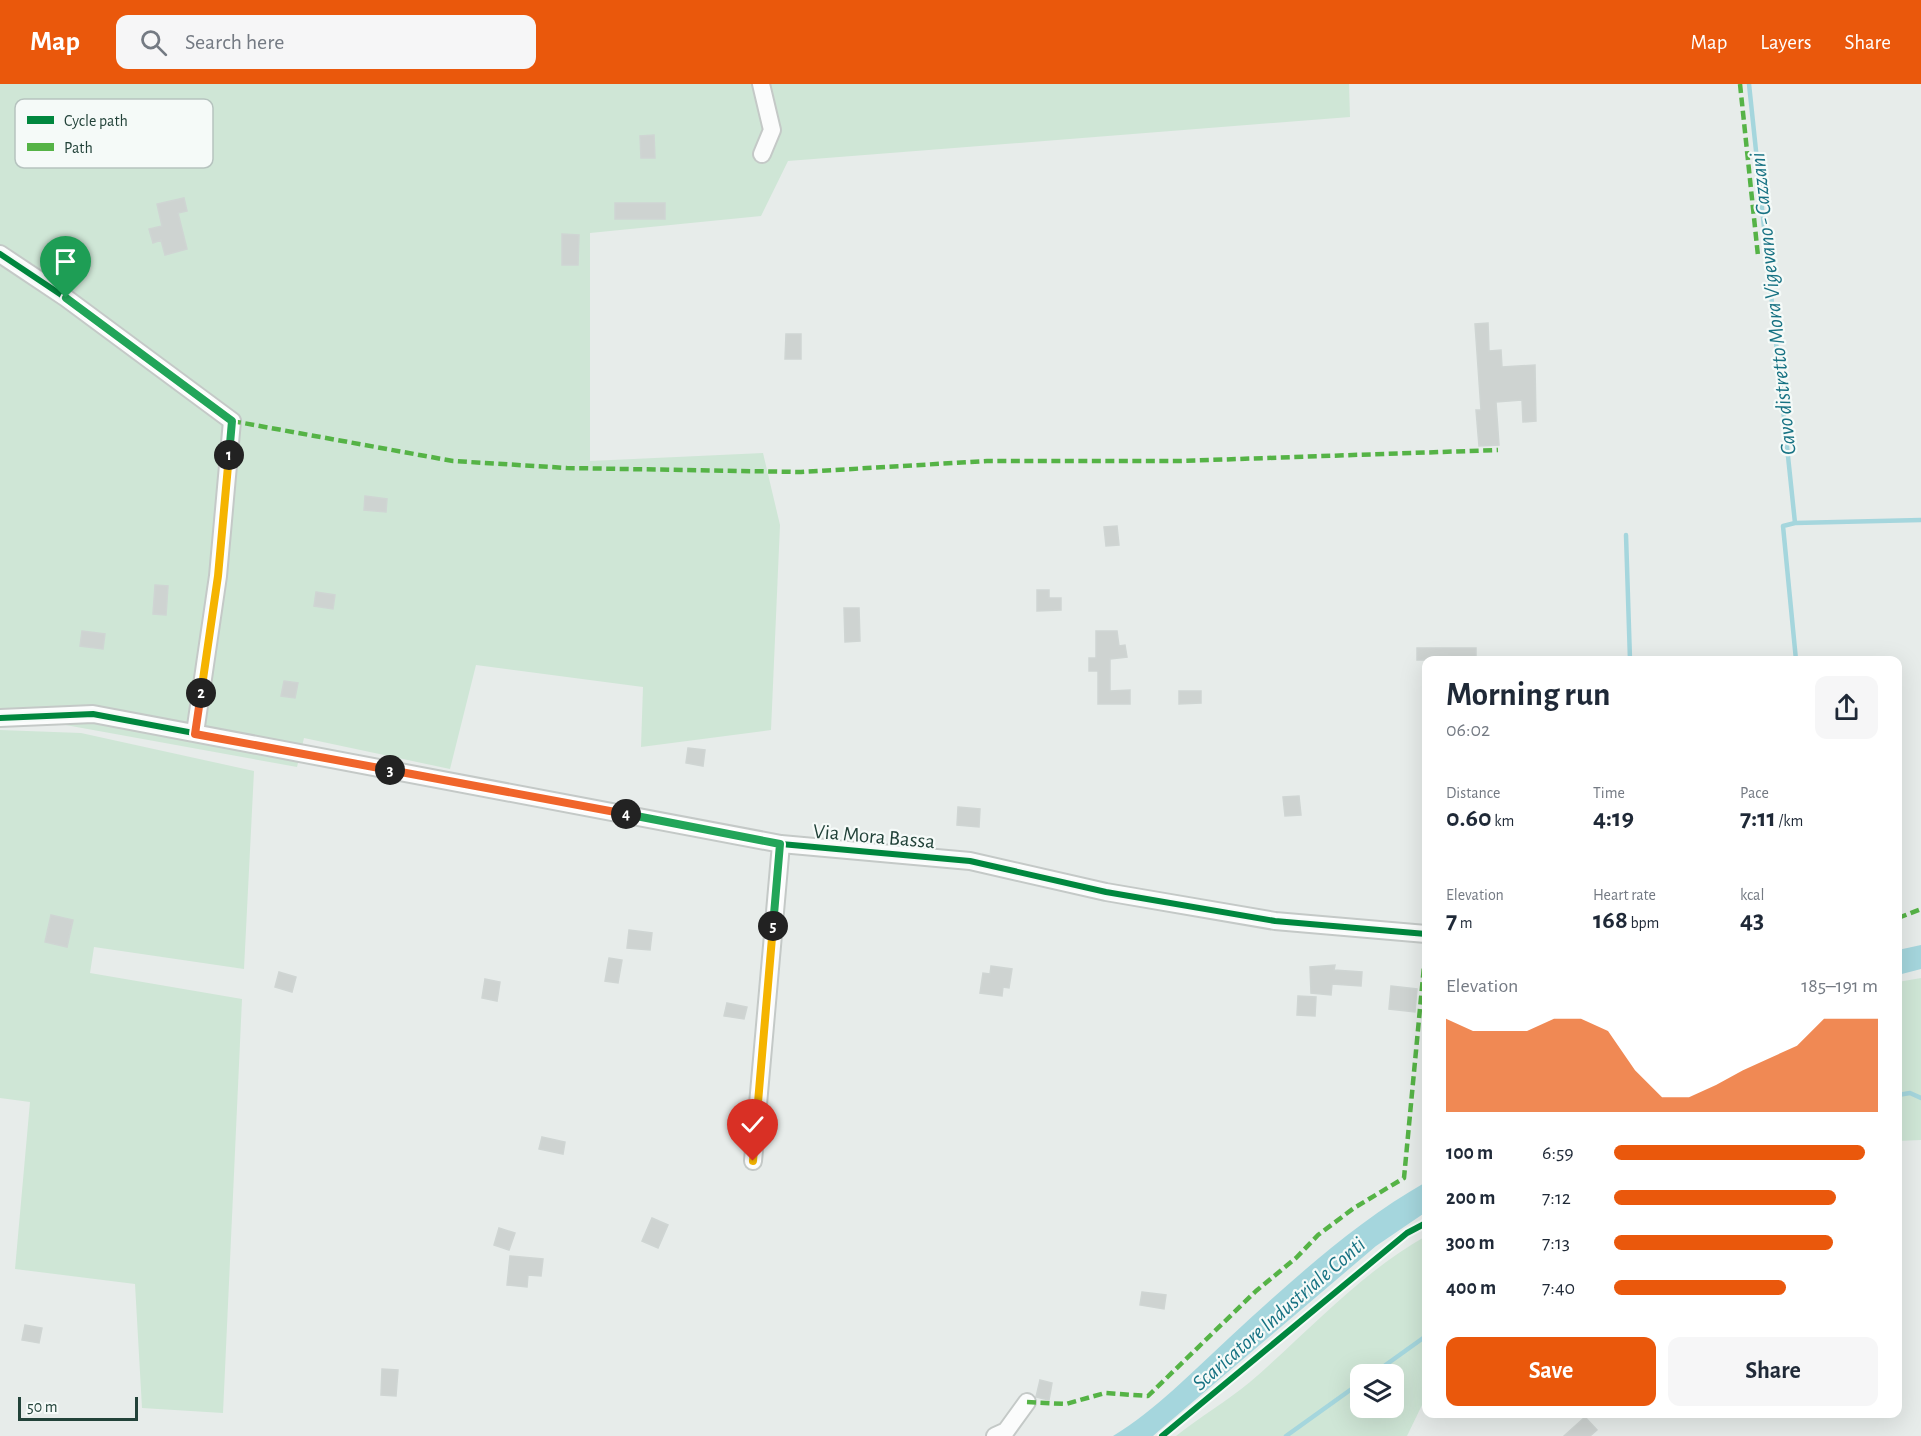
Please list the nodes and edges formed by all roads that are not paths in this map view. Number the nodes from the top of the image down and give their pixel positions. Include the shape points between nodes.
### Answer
1 (761, 84) edge
2 (762, 154) dead end
3 (0, 254) edge
4 (0, 718) edge
5 (195, 734) junction
6 (780, 844) junction
7 (1422, 934) edge
8 (753, 1161) dead end
9 (1027, 1402) dead end
10 (995, 1436) edge

1 - 2 street via 772,130
3 - 5 street via 232,421 218,576
4 - 5 street, Via Mora Bassa via 93,714
5 - 6 street, Via Mora Bassa
6 - 7 street, Via Mora Bassa via 970,861 1106,892 1275,921
6 - 8 street
9 - 10 street via 1006,1431

